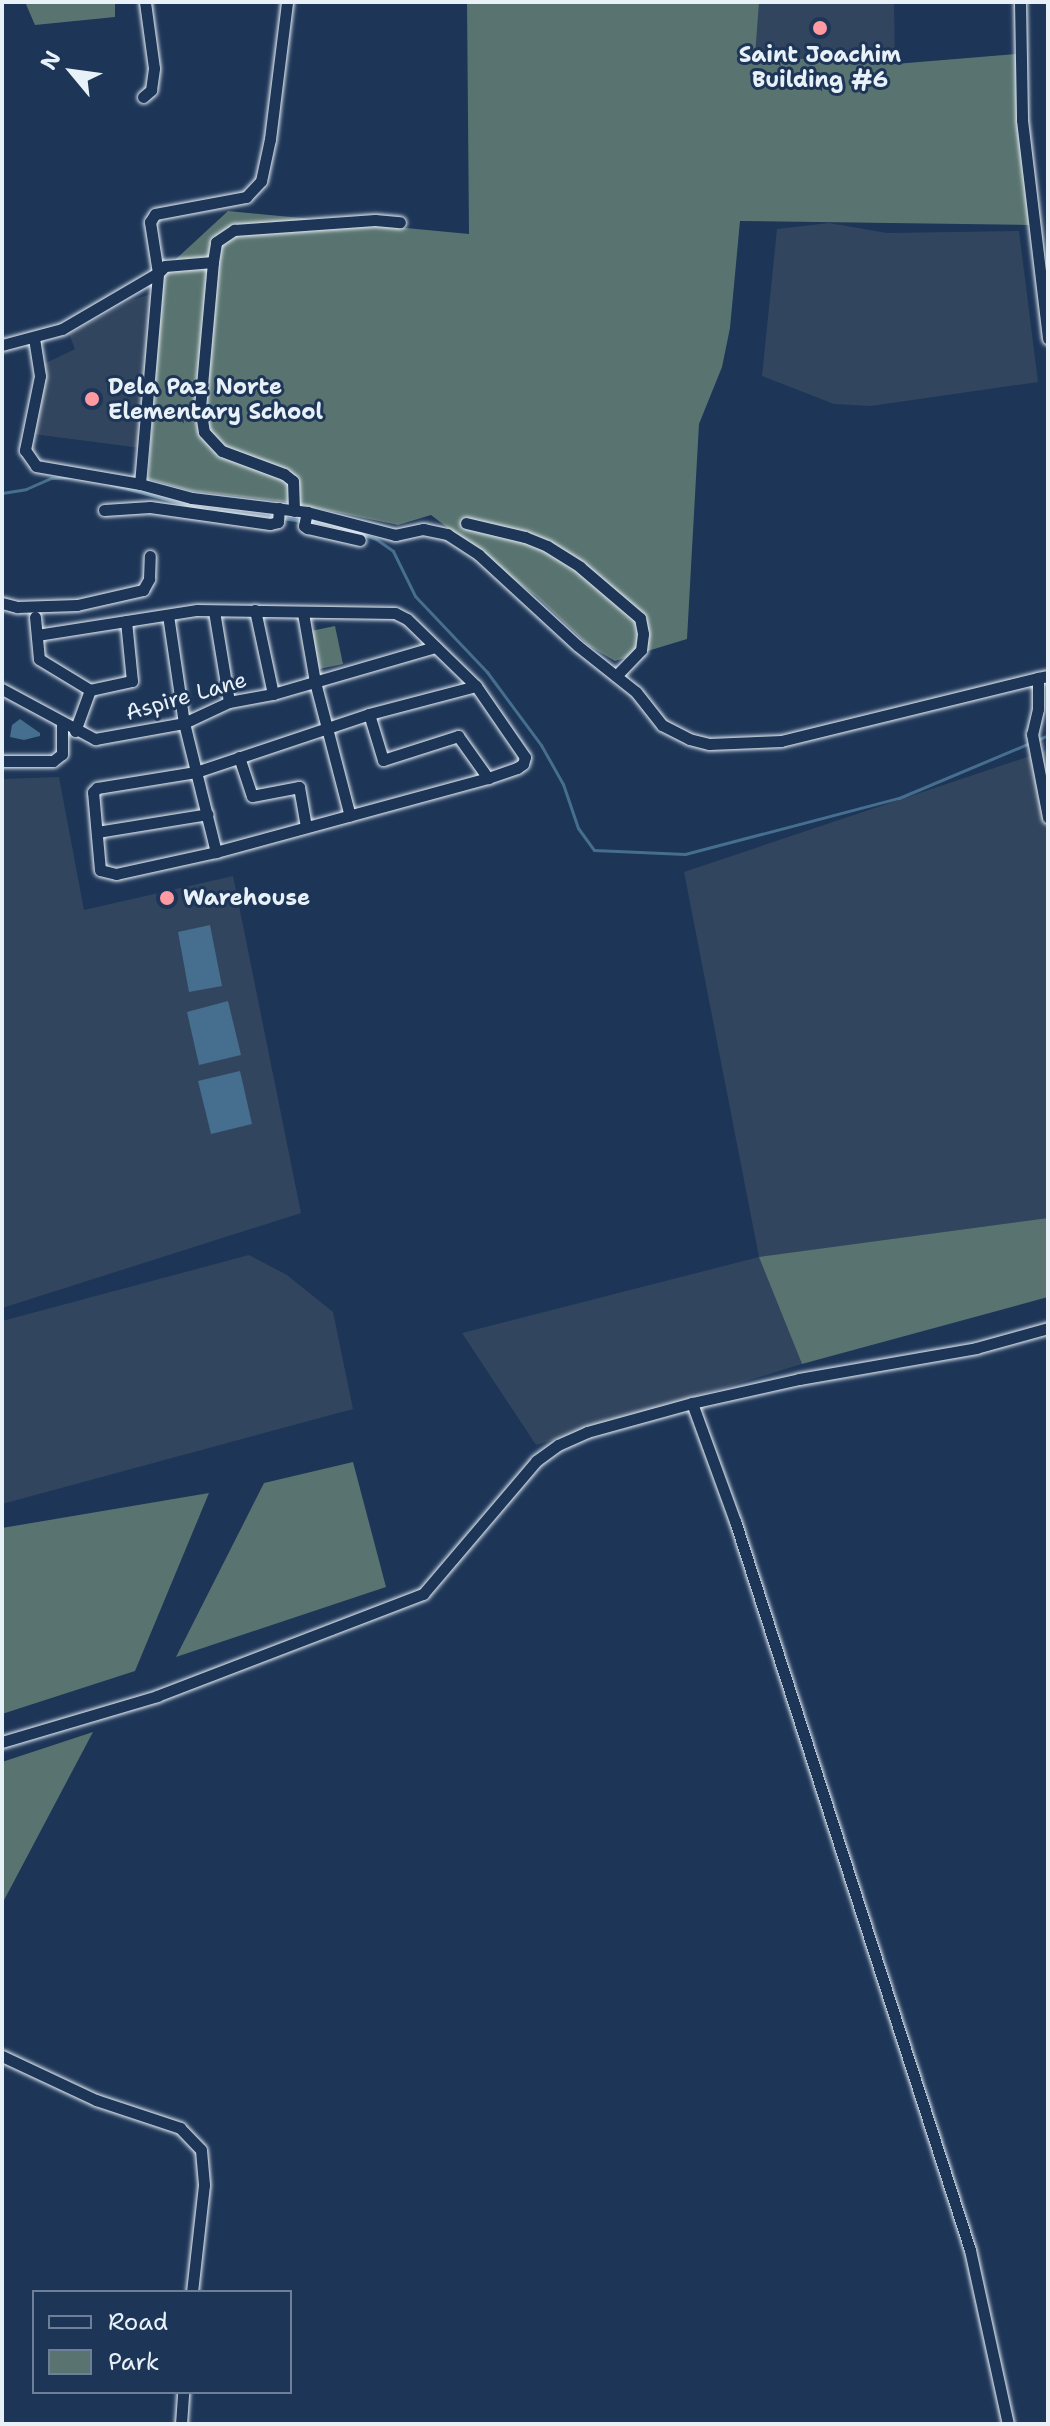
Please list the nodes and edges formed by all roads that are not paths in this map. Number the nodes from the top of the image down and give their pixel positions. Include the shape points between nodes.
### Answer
1 (145, 2) edge
2 (287, 2) edge
3 (1020, 2) edge
4 (143, 97) dead end
5 (400, 222) dead end
6 (213, 262) junction
7 (158, 273) junction
8 (34, 338) junction
9 (1048, 338) edge
10 (2, 345) edge
11 (140, 484) junction
12 (104, 510) dead end
13 (278, 514) junction
14 (303, 515) junction
15 (466, 523) dead end
16 (342, 528) junction
17 (360, 540) dead end
18 (150, 556) dead end
19 (2, 603) edge
20 (255, 610) junction
21 (214, 611) junction
22 (303, 613) junction
23 (168, 615) junction
24 (35, 617) dead end
25 (126, 621) junction
26 (37, 635) junction
27 (435, 647) junction
28 (616, 676) junction
29 (1043, 677) edge
30 (315, 682) junction
31 (476, 686) junction
32 (90, 690) junction
33 (3, 691) edge
34 (273, 694) junction
35 (229, 702) junction
36 (369, 714) junction
37 (184, 723) junction
38 (62, 724) junction
39 (327, 725) junction
40 (75, 731) junction
41 (239, 757) junction
42 (2, 761) edge
43 (196, 772) junction
44 (488, 778) junction
45 (208, 814) junction
46 (350, 816) junction
47 (1048, 817) edge
48 (306, 826) junction
49 (97, 832) junction
50 (216, 852) junction
51 (1048, 1328) edge
52 (692, 1403) junction
53 (2, 1742) edge
54 (2, 2056) edge
55 (192, 2290) edge
56 (183, 2394) edge
57 (181, 2424) edge
58 (1008, 2424) edge

1 - 4 street via 154,68 151,90
2 - 7 street via 261,181 246,197 155,214 150,222
3 - 9 street via 1022,120
5 - 6 street via 234,230 216,242
6 - 7 street via 174,263
6 - 14 street via 200,407 204,432 222,451 293,481
7 - 8 street via 62,329
7 - 11 street
8 - 10 street
8 - 11 street via 40,376 25,443 27,457 36,466
11 - 13 street
12 - 13 street via 150,507
13 - 14 street
14 - 16 street
15 - 28 street via 547,546 640,618 641,650
16 - 17 street
16 - 28 street via 395,535 432,529 460,540
18 - 19 street via 143,590 77,605
20 - 21 street
20 - 22 street
20 - 34 street
21 - 23 street
21 - 35 street
22 - 27 street via 395,613
22 - 30 street
23 - 25 street
23 - 37 street
24 - 26 street
25 - 26 street
25 - 32 street via 132,681
26 - 32 street via 39,659
27 - 30 street, Aspire Lane
27 - 31 street
28 - 29 street via 669,731 709,744 743,745 781,741
29 - 47 street via 1032,734
30 - 34 street, Aspire Lane
30 - 39 street
31 - 36 street
31 - 44 street via 525,757 517,768
32 - 40 street
33 - 38 street, Aspire Lane
34 - 35 street, Aspire Lane
35 - 37 street, Aspire Lane
36 - 39 street
36 - 44 street via 383,760 458,736
37 - 40 street, Aspire Lane via 95,739
37 - 43 street
38 - 40 street, Aspire Lane
38 - 42 street via 62,754 53,761
39 - 41 street
39 - 46 street
41 - 43 street
41 - 48 street via 252,796 299,787
43 - 45 street
43 - 49 street via 97,788
44 - 46 street
45 - 49 street
45 - 50 street
46 - 48 street
48 - 50 street
49 - 50 street via 100,870 108,875
51 - 52 street via 976,1348
52 - 53 street via 558,1445 536,1461 423,1594 157,1696
52 - 58 street via 735,1521 970,2250
54 - 55 street via 96,2100 180,2128 201,2150 204,2185
56 - 57 street

